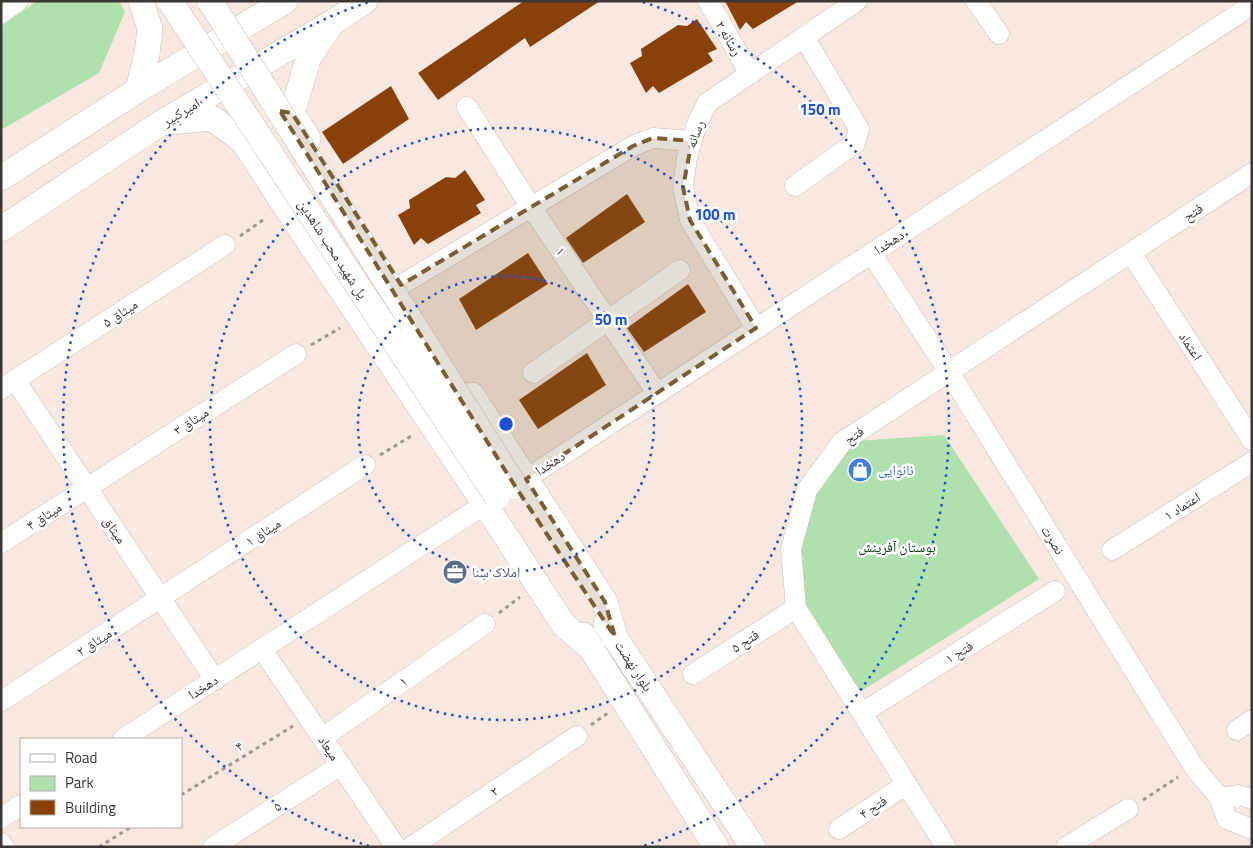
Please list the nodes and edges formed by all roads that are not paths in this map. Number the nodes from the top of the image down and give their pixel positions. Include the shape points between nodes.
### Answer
1 (18, 1) edge
2 (141, 1) edge
3 (170, 1) edge
4 (210, 1) edge
5 (285, 1) edge
6 (365, 1) edge
7 (708, 1) edge
8 (858, 1) edge
9 (976, 1) edge
10 (1252, 5) edge
11 (832, 8) edge
12 (1, 12) edge
13 (333, 22) junction
14 (999, 34) dead end
15 (804, 38) junction
16 (750, 74) junction
17 (138, 90) junction
18 (467, 107) dead end
19 (292, 113) junction
20 (162, 123) junction
21 (692, 141) junction
22 (244, 142) junction
23 (1252, 173) edge
24 (1, 178) edge
25 (795, 186) dead end
26 (531, 207) junction
27 (1, 229) edge
28 (225, 245) road end
29 (871, 253) junction
30 (1131, 253) junction
31 (680, 270) dead end
32 (400, 285) junction
33 (608, 321) junction
34 (756, 328) junction
35 (296, 354) road end
36 (533, 372) dead end
37 (949, 372) junction
38 (8, 384) edge
39 (657, 393) junction
40 (1252, 440) edge
41 (1252, 462) edge
42 (365, 465) road end
43 (87, 488) junction
44 (506, 492) junction
45 (1, 543) edge
46 (1112, 550) dead end
47 (1055, 591) dead end
48 (161, 599) junction
49 (796, 608) junction
50 (484, 624) road end
51 (262, 649) junction
52 (593, 650) junction
53 (693, 674) dead end
54 (215, 680) junction
55 (1, 701) edge
56 (862, 712) junction
57 (577, 736) road end
58 (125, 738) edge
59 (322, 738) junction
60 (341, 765) junction
61 (907, 784) junction
62 (1220, 798) junction
63 (1252, 799) edge
64 (20, 806) edge
65 (1128, 810) road end
66 (1, 818) edge
67 (1252, 829) edge
68 (839, 830) dead end
69 (1, 843) edge
70 (4, 847) edge
71 (213, 847) edge
72 (396, 847) edge
73 (411, 847) edge
74 (716, 847) edge
75 (753, 847) edge
76 (946, 847) edge
77 (1066, 847) edge

1 - 12 street
2 - 17 main road via 150,29
3 - 44 main road, پل شهید محب شاهدین, bridge
4 - 44 main road, پل شهید محب شاهدین, bridge
5 - 17 main road
6 - 13 main road, امیرکبیر
7 - 16 street, رسانه ۲
8 - 11 street, رسانه
9 - 14 street
10 - 29 street, دهخدا
11 - 15 street, رسانه
13 - 19 main road via 308,58
13 - 20 main road, امیرکبیر
15 - 16 street, رسانه
15 - 25 street via 859,129 854,143
16 - 21 street, رسانه via 707,103
17 - 24 main road
18 - 26 street, ۱
19 - 22 main road via 274,109 260,113 250,124
19 - 32 main road
20 - 22 main road via 212,118
20 - 27 main road, امیرکبیر
21 - 26 street via 653,138
21 - 34 street, رسانه via 682,187 690,220
22 - 44 main road via 431,424
23 - 30 street, فتح
26 - 32 street
26 - 33 street, ۱
28 - 38 street, میثاق ۵
29 - 34 street, دهخدا
29 - 37 street, نصرت
30 - 37 street, فتح
30 - 40 street, اعتماد
31 - 33 street
32 - 44 main road
33 - 36 street
33 - 39 street, ۱
34 - 39 street, دهخدا
35 - 43 street, میثاق ۳
37 - 49 street, فتح via 842,442 807,490 791,549
37 - 62 street, نصرت via 1194,767
38 - 43 street, میثاق
39 - 44 street, دهخدا
41 - 46 street, اعتماد ۱
42 - 48 street, میثاق ۱
43 - 45 street, میثاق ۴
43 - 48 street, میثاق
44 - 51 street, دهخدا
44 - 52 main road, بلوار نهضت
44 - 52 main road via 537,583 563,624
44 - 75 main road, بلوار نهضت via 615,637
47 - 56 street, فتح ۱
48 - 54 street, میثاق
48 - 55 street, میثاق ۲
49 - 53 street, ۵ فتح
49 - 56 street, فتح
50 - 59 street, ۱
51 - 54 street, دهخدا
51 - 59 street, میعاد
52 - 74 main road, بلوار نهضت
54 - 58 street, دهخدا
56 - 61 street, فتح
57 - 73 street, ۲
59 - 60 street, میعاد
60 - 71 street, ۵
60 - 72 street, میعاد
61 - 68 street, فتح ۴
61 - 76 street, فتح
62 - 63 street via 1238,795
62 - 67 street, نصرت via 1227,819
64 - 66 street
65 - 77 street
69 - 70 street

